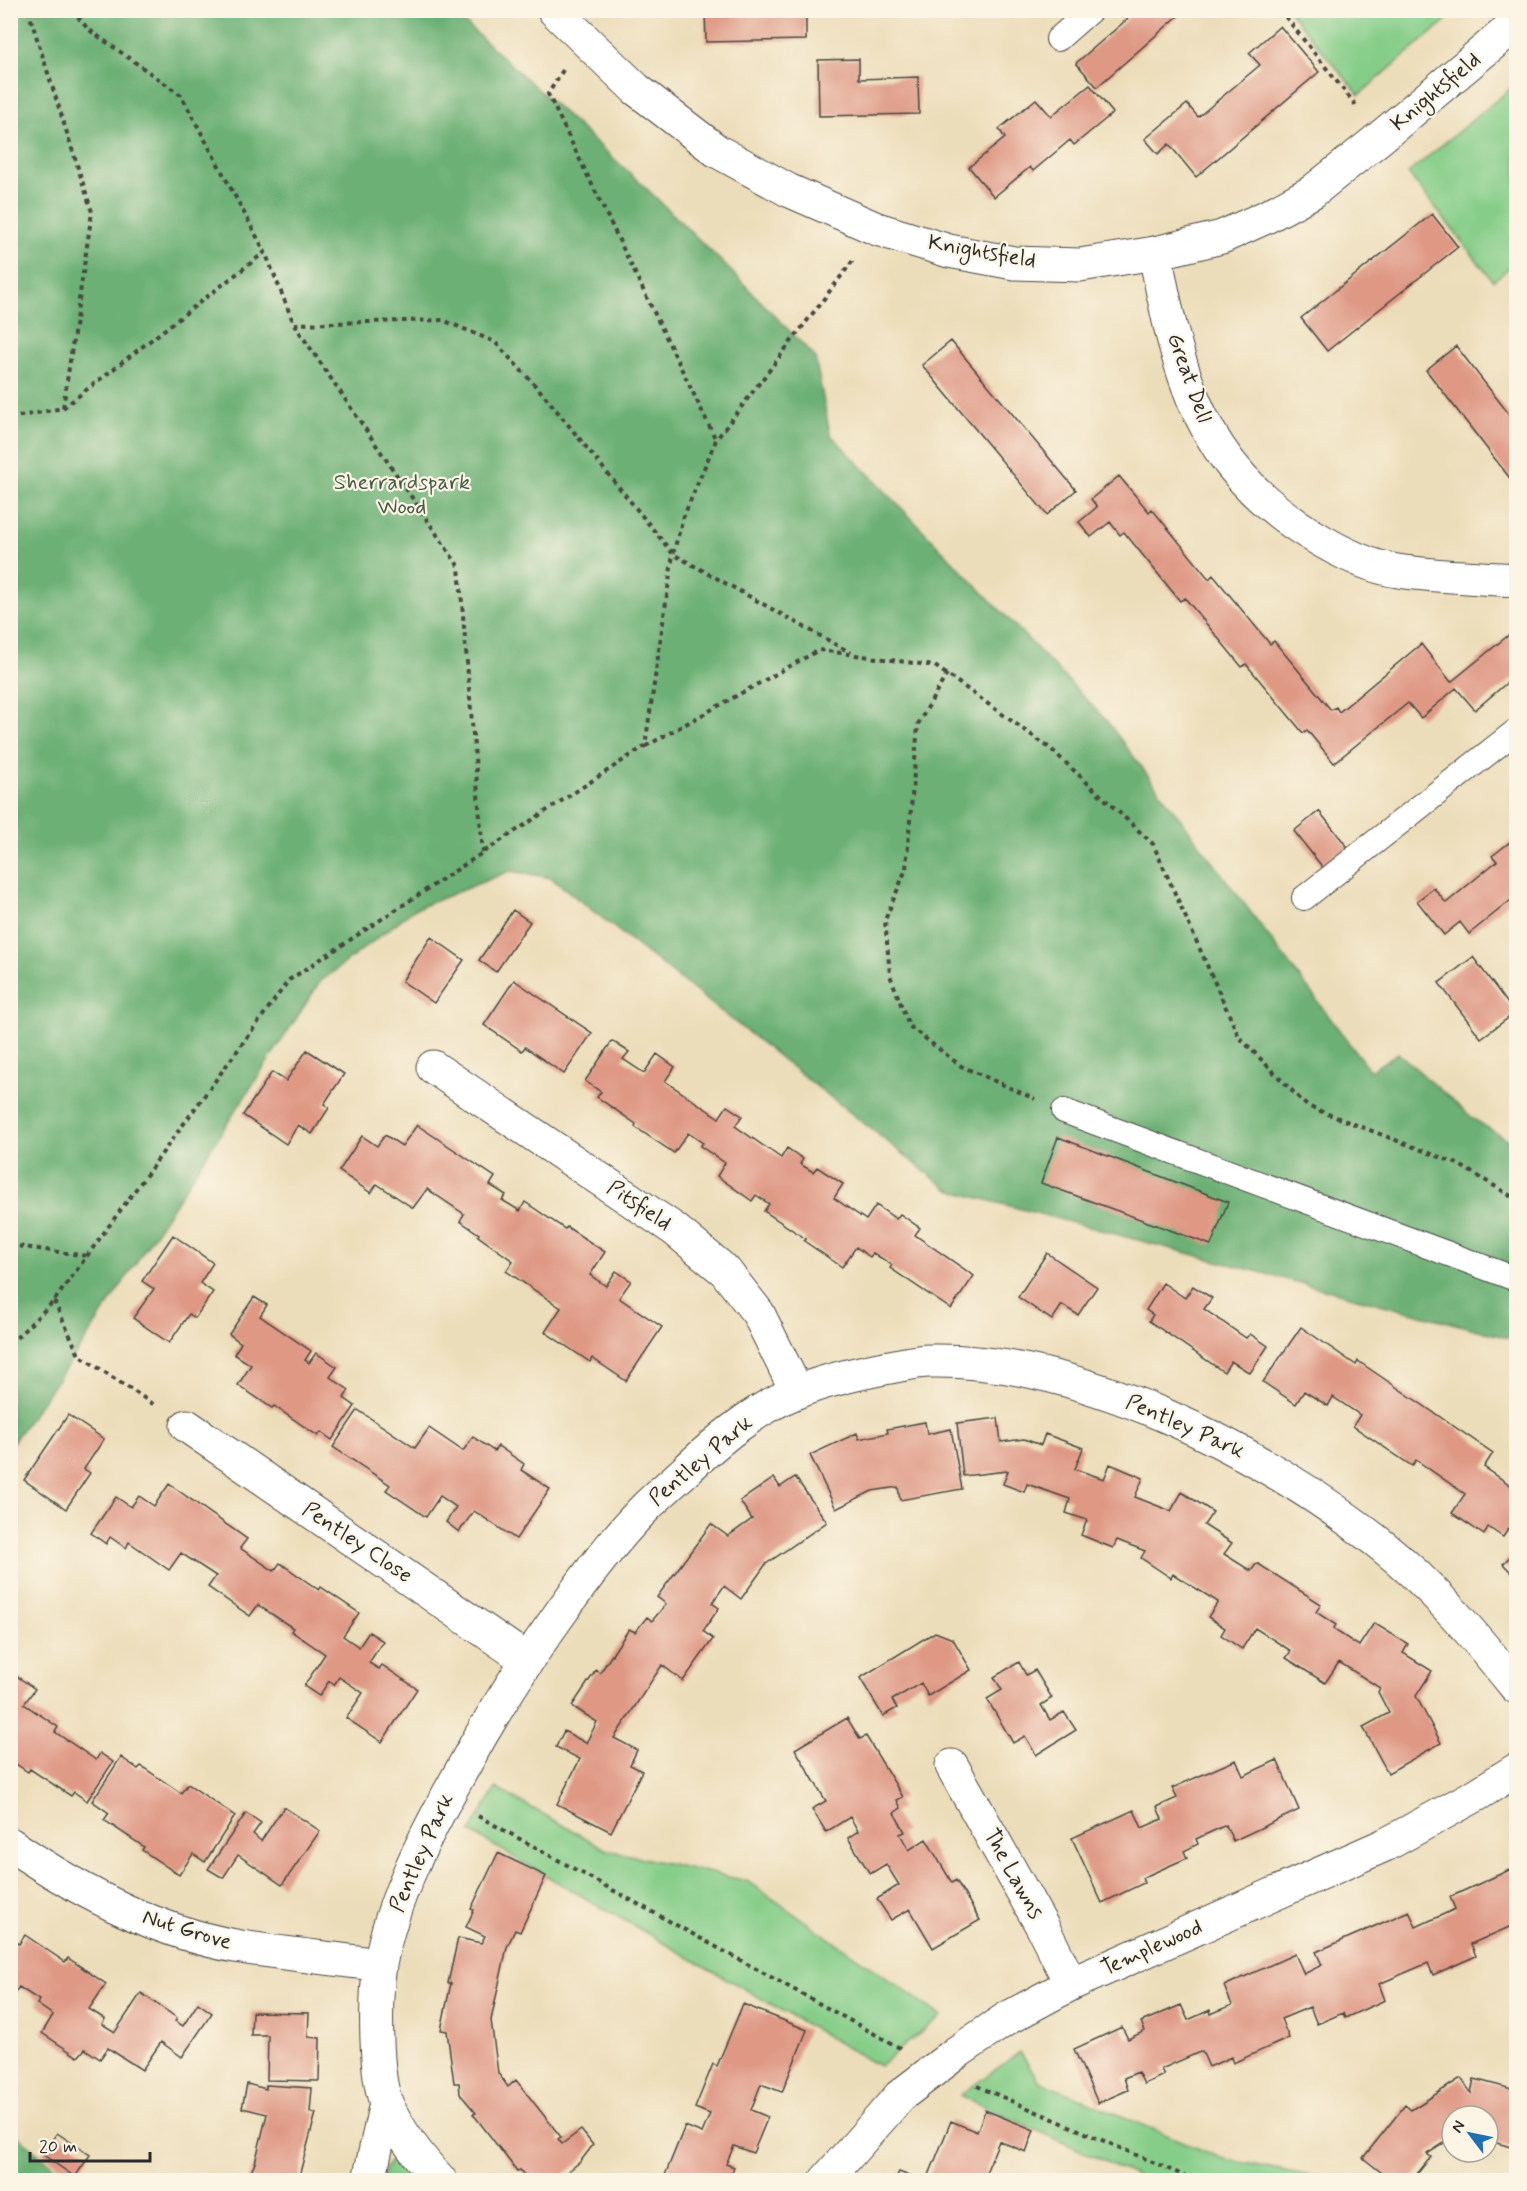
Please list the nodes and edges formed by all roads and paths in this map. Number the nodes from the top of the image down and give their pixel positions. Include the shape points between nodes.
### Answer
1 (28, 10) edge
2 (72, 10) edge
3 (554, 10) edge
4 (1091, 10) edge
5 (1280, 10) edge
6 (1516, 24) edge
7 (1058, 39) dead end
8 (589, 44) junction
9 (1381, 137) junction
10 (877, 228) junction
11 (265, 252) junction
12 (1155, 253) junction
13 (294, 324) junction
14 (63, 408) junction
15 (10, 418) edge
16 (716, 440) junction
17 (673, 554) junction
18 (1516, 580) edge
19 (854, 655) junction
20 (947, 674) junction
21 (1516, 731) edge
22 (645, 746) junction
23 (483, 854) junction
24 (1304, 897) dead end
25 (433, 1067) dead end
26 (1064, 1111) joint
27 (1516, 1199) edge
28 (10, 1245) edge
29 (87, 1256) junction
30 (1516, 1279) edge
31 (54, 1301) junction
32 (10, 1344) edge
33 (797, 1392) junction
34 (187, 1426) joint
35 (527, 1660) junction
36 (1516, 1687) edge
37 (952, 1766) dead end
38 (1516, 1770) edge
39 (446, 1799) junction
40 (10, 1844) edge
41 (380, 1965) junction
42 (1071, 1984) junction
43 (936, 2068) junction
44 (386, 2103) junction
45 (369, 2181) edge
46 (440, 2181) edge
47 (826, 2181) edge
48 (1194, 2181) edge

1 - 14 path via 92,212
2 - 11 path via 88,29 180,95
3 - 8 street, Knightsfield
4 - 7 lane
5 - 9 path
6 - 9 street, Knightsfield
8 - 10 street, Knightsfield via 636,89 717,151 788,190
8 - 16 path via 565,67 548,94
9 - 12 street, Knightsfield via 1311,192 1266,217 1222,237
10 - 12 street, Knightsfield via 949,251 1014,263 1080,265
10 - 16 path
11 - 13 path
11 - 14 path
12 - 18 street, Great Dell via 1183,374 1201,419 1227,461 1260,496 1298,527 1363,561 1397,571
13 - 17 path via 442,320 495,342 544,395
13 - 23 path via 459,567
14 - 15 path
16 - 17 path via 683,518
17 - 19 path
17 - 22 path
19 - 20 path via 936,666
19 - 22 path via 819,650
20 - 26 path via 918,724 906,868 885,920 890,975 909,1026 961,1066
20 - 27 path via 1051,749 1153,844 1239,1037 1307,1106 1458,1164
21 - 24 lane
22 - 23 path
23 - 29 path via 289,980
25 - 33 street, Pitsfield via 674,1229 725,1271 758,1313
26 - 30 lane
28 - 29 path
29 - 31 path
31 - 32 path
31 - 34 path via 79,1355
33 - 35 street, Pentley Park via 741,1422 642,1512 592,1569
33 - 36 street, Pentley Park via 852,1374 927,1360 997,1364 1084,1384 1176,1420 1248,1455 1380,1543 1433,1590
34 - 35 street, Pentley Close
35 - 39 street, Pentley Park
37 - 42 street, The Lawns via 1044,1928
38 - 42 street, Templewood via 1387,1844
39 - 41 street, Pentley Park via 397,1905
39 - 43 path
40 - 41 street, Nut Grove via 97,1899 167,1928 233,1945
41 - 44 street, Pentley Park via 376,2011
42 - 43 street, Templewood via 1006,2019
43 - 47 street, Templewood via 900,2096
43 - 48 path
44 - 45 street
44 - 46 street, Pentley Park via 410,2144

